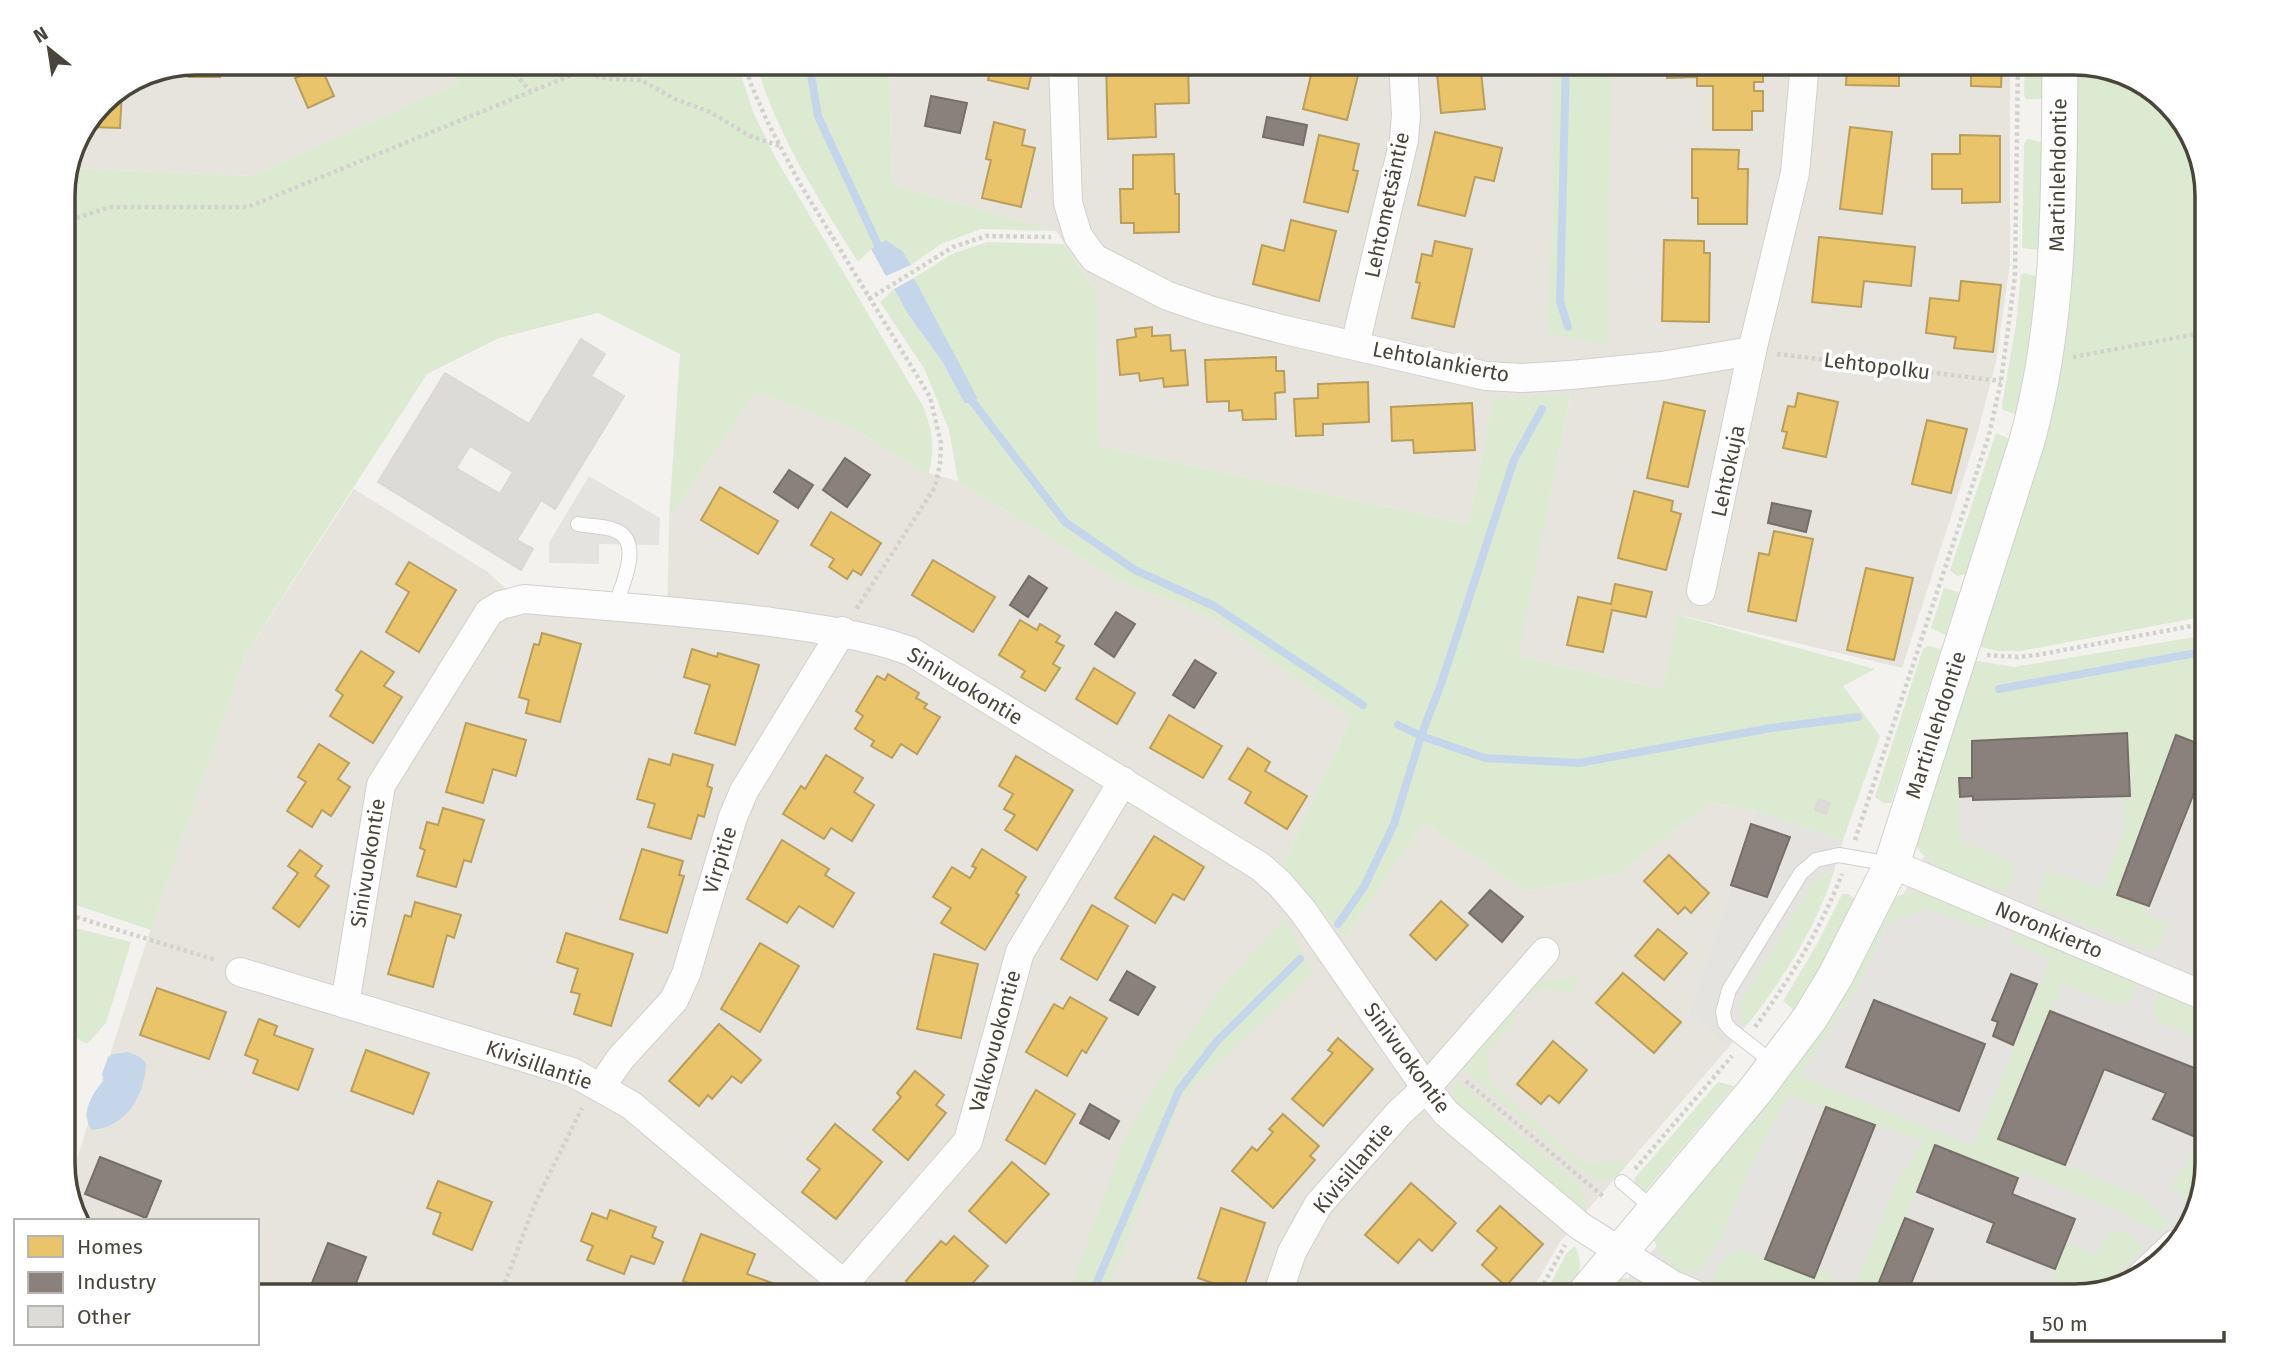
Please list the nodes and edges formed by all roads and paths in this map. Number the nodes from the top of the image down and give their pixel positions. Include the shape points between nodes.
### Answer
1 (516, 75) edge
2 (573, 75) edge
3 (593, 75) edge
4 (749, 75) edge
5 (1063, 75) edge
6 (1404, 75) edge
7 (1804, 75) edge
8 (2018, 75) edge
9 (2060, 75) edge
10 (530, 91) junction
11 (781, 146) junction
12 (76, 218) edge
13 (1079, 236) junction
14 (869, 299) junction
15 (2194, 334) edge
16 (1355, 345) junction
17 (1752, 351) junction
18 (2046, 362) junction
19 (2001, 381) junction
20 (578, 524) dead end
21 (1701, 591) dead end
22 (615, 607) junction
23 (2194, 625) edge
24 (842, 631) junction
25 (1976, 653) dead end
26 (1123, 781) junction
27 (1849, 856) junction
28 (1892, 864) junction
29 (76, 917) edge
30 (1545, 952) dead end
31 (240, 972) joint
32 (2195, 992) edge
33 (345, 1004) junction
34 (1745, 1041) junction
35 (1447, 1065) junction
36 (1776, 1065) junction
37 (599, 1086) junction
38 (1426, 1088) junction
39 (1622, 1182) junction
40 (1605, 1198) junction
41 (1655, 1210) junction
42 (1580, 1226) junction
43 (1620, 1250) junction
44 (505, 1284) edge
45 (844, 1284) edge
46 (856, 1284) edge
47 (1281, 1284) edge
48 (1543, 1284) edge
49 (1593, 1284) edge
50 (1671, 1284) edge

1 - 10 path
2 - 10 path
3 - 11 path via 641,80
4 - 11 path
5 - 13 street, Lehtolankierto via 1068,203
6 - 16 street, Lehtometsäntie via 1404,140
7 - 17 street via 1795,173
8 - 19 path via 2017,248
9 - 18 street, Martinlehdontie via 2059,228
10 - 12 path via 248,206 111,207
11 - 14 path
13 - 14 path via 986,236 953,247
13 - 16 street, Lehtolankierto via 1094,258 1168,296 1245,320
14 - 24 path via 930,397 941,443 940,464 934,487
15 - 18 path
16 - 17 street, Lehtolankierto via 1486,376 1522,378 1662,366
17 - 19 path, Lehtopolku
17 - 21 street, Lehtokuja
18 - 28 street, Martinlehdontie via 2027,441
19 - 27 path via 1989,435
20 - 22 lane via 614,529 628,543 630,554
22 - 24 street, Sinivuokontie
22 - 33 street, Sinivuokontie via 524,599 489,612 381,785
23 - 25 path via 2038,656
24 - 26 street, Sinivuokontie via 910,651
24 - 37 street, Virpitie via 744,791 674,1000
26 - 38 street, Sinivuokontie via 1261,867 1280,884
26 - 46 street, Valkovuokontie via 1020,952 968,1141
27 - 28 lane
27 - 34 path via 1800,962
27 - 34 lane via 1816,860 1801,873 1729,990 1725,1023
28 - 32 street, Noronkierto
28 - 36 street, Martinlehdontie via 1836,975
29 - 31 path
30 - 35 street, Kivisillantie
31 - 33 street, Kivisillantie
33 - 37 street, Kivisillantie via 572,1072
34 - 36 lane
34 - 39 path
35 - 38 street, Kivisillantie
35 - 40 path
36 - 41 street, Martinlehdontie
37 - 44 path via 571,1129 536,1201
37 - 45 street, Kivisillantie via 631,1105
38 - 42 street, Sinivuokontie via 1446,1113
38 - 47 street, Kivisillantie via 1318,1205 1292,1252
39 - 40 path
39 - 41 lane
40 - 42 path
41 - 43 street, Martinlehdontie
42 - 43 street, Sinivuokontie
42 - 48 path
43 - 49 street, Martinlehdontie
43 - 50 street

